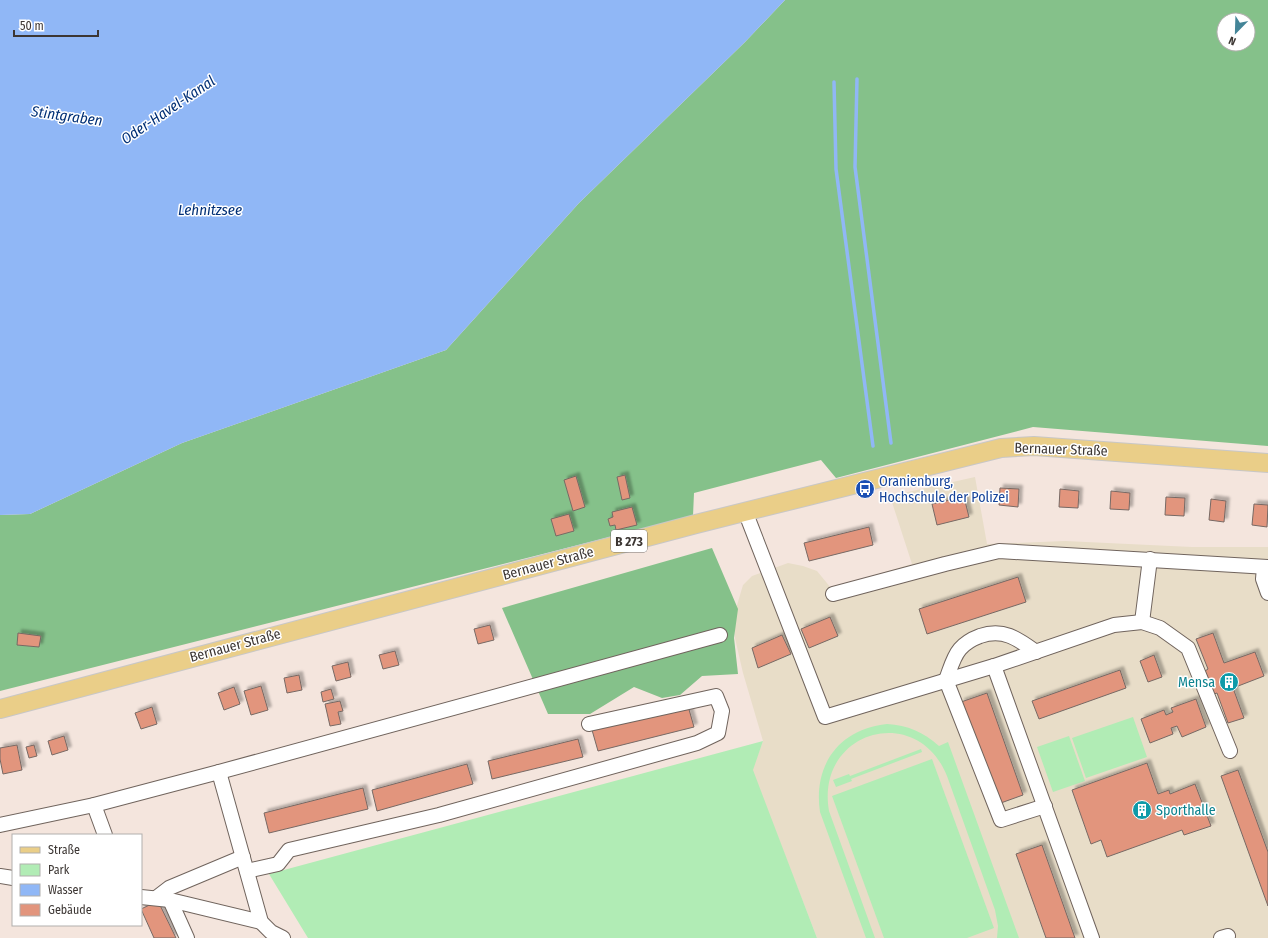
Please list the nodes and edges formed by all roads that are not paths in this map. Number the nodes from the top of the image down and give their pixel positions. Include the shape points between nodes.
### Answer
1 (1268, 463) edge
2 (745, 512) junction
3 (1150, 559) junction
4 (1266, 567) edge
5 (1268, 593) edge
6 (833, 594) dead end
7 (1142, 622) junction
8 (720, 635) dead end
9 (1036, 652) junction
10 (994, 666) junction
11 (946, 680) junction
12 (0, 708) edge
13 (589, 724) dead end
14 (1230, 751) dead end
15 (219, 772) junction
16 (94, 805) junction
17 (1045, 806) junction
18 (0, 825) edge
19 (105, 834) edge
20 (243, 857) junction
21 (247, 871) junction
22 (0, 876) edge
23 (12, 878) edge
24 (142, 896) edge
25 (156, 898) junction
26 (170, 900) junction
27 (261, 922) junction
28 (187, 938) edge
29 (283, 938) edge
30 (1092, 938) edge

1 - 2 main road, Bernauer Straße / B 273 via 1034,446 1001,448
2 - 11 lane via 825,717
2 - 12 main road, Bernauer Straße / B 273
3 - 4 lane
3 - 6 lane via 999,551
3 - 7 lane
4 - 5 lane via 1263,579
7 - 9 lane via 1114,625
7 - 14 lane via 1160,628 1188,648
8 - 15 lane
9 - 10 lane
9 - 11 lane via 1004,633 989,633 969,640 959,650
10 - 11 lane
10 - 17 lane
11 - 17 lane via 1001,820
13 - 21 lane via 716,696 722,711 718,733 697,743 439,815 289,850 278,864
15 - 16 lane
15 - 20 lane
16 - 18 lane
16 - 19 lane
17 - 30 lane
20 - 21 lane
20 - 25 lane via 169,888
21 - 27 lane
22 - 23 lane
24 - 25 lane
25 - 26 lane
26 - 27 lane
26 - 28 lane
27 - 29 lane via 271,932

